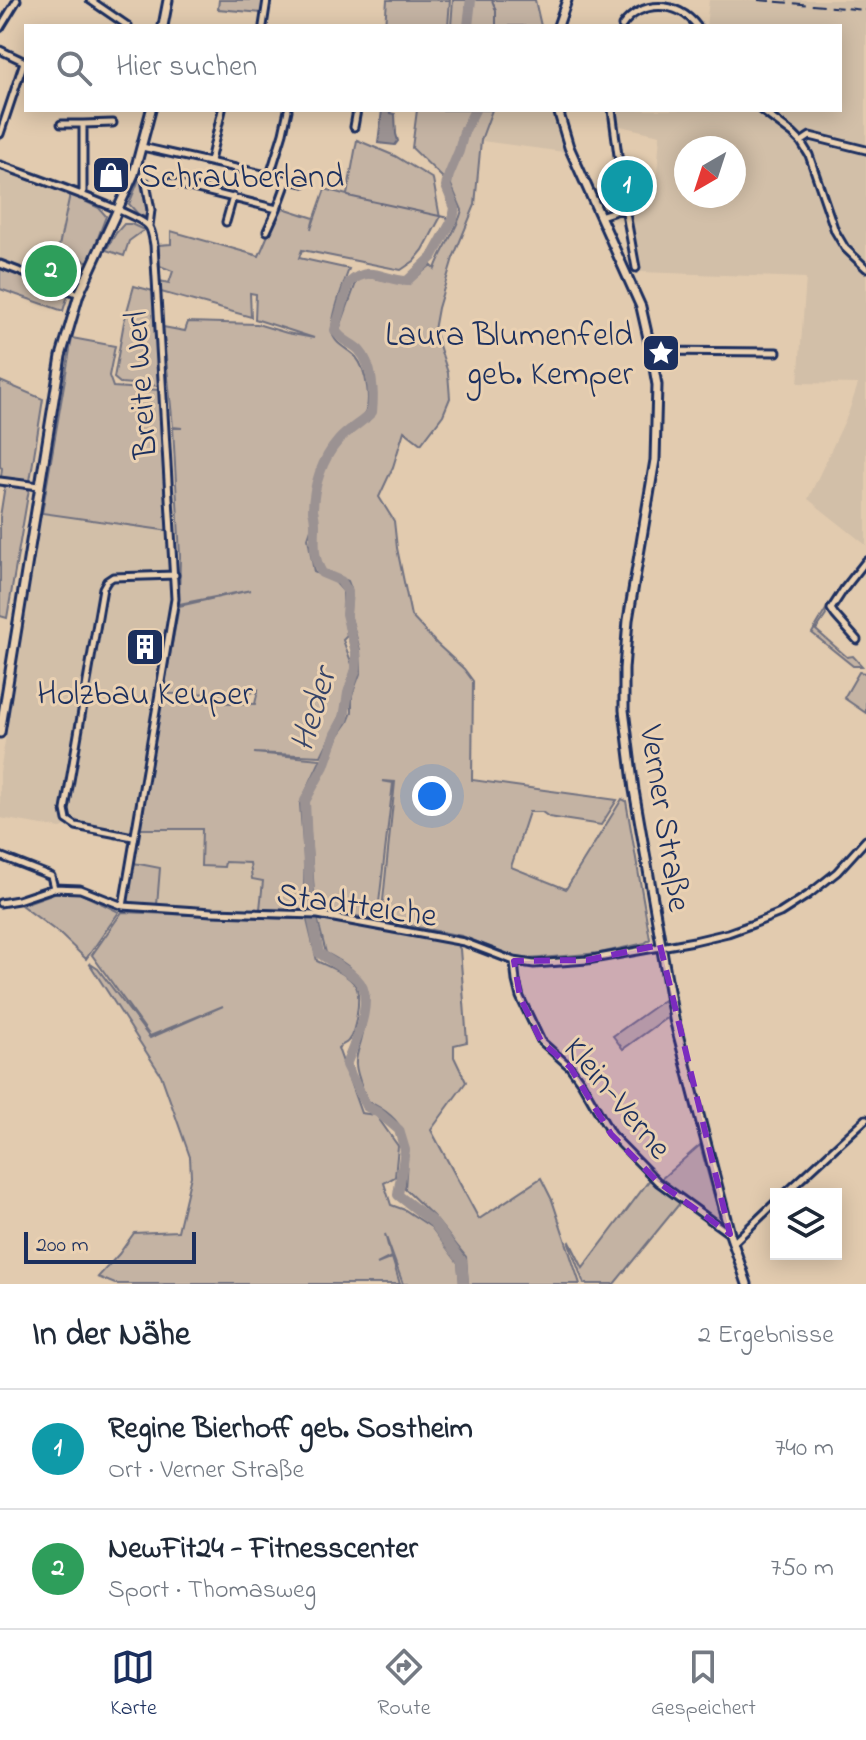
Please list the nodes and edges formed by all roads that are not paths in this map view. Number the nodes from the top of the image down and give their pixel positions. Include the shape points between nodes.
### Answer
1 (17, 0) edge
2 (90, 0) edge
3 (168, 0) edge
4 (267, 0) edge
5 (567, 0) edge
6 (122, 24) edge
7 (163, 24) edge
8 (263, 24) edge
9 (559, 24) edge
10 (623, 24) edge
11 (696, 24) edge
12 (0, 28) edge
13 (0, 50) edge
14 (24, 62) edge
15 (24, 65) edge
16 (151, 112) edge
17 (222, 112) edge
18 (288, 112) edge
19 (357, 112) edge
20 (559, 112) edge
21 (612, 112) edge
22 (764, 112) edge
23 (113, 123) dead end
24 (61, 124) dead end
25 (83, 124) junction
26 (354, 127) dead end
27 (0, 134) edge
28 (801, 142) junction
29 (142, 147) junction
30 (866, 150) edge
31 (210, 161) junction
32 (0, 165) edge
33 (270, 175) junction
34 (288, 179) junction
35 (169, 182) dead end
36 (146, 183) dead end
37 (303, 183) dead end
38 (81, 195) junction
39 (233, 197) junction
40 (625, 208) junction
41 (277, 209) junction
42 (119, 211) junction
43 (600, 216) junction
44 (226, 222) dead end
45 (149, 227) junction
46 (267, 231) dead end
47 (0, 264) edge
48 (636, 268) dead end
49 (866, 268) edge
50 (79, 294) junction
51 (651, 351) junction
52 (777, 352) dead end
53 (0, 481) edge
54 (39, 486) junction
55 (866, 561) edge
56 (175, 575) junction
57 (857, 640) dead end
58 (0, 733) edge
59 (133, 837) junction
60 (866, 840) edge
61 (0, 856) edge
62 (54, 888) junction
63 (0, 903) edge
64 (123, 906) junction
65 (660, 945) junction
66 (514, 961) junction
67 (866, 1119) edge
68 (791, 1188) edge
69 (770, 1208) edge
70 (730, 1234) junction
71 (733, 1243) junction
72 (747, 1284) edge

1 - 12 street
2 - 6 street
3 - 7 main road
4 - 8 street
5 - 9 main road
10 - 11 street via 637,9 659,2 678,7
13 - 14 street
15 - 27 street
16 - 29 main road
17 - 31 street
18 - 33 street
19 - 26 street
20 - 43 main road, Verner Straße
21 - 40 street
22 - 28 street
23 - 25 street
24 - 25 street
25 - 38 street
28 - 30 street via 810,136
28 - 49 street via 840,242
29 - 31 street
29 - 42 main road
31 - 33 street
32 - 38 street
33 - 34 street
34 - 37 street
34 - 41 street
35 - 39 street
36 - 45 street, Breite Werl
38 - 42 street
39 - 41 street
39 - 44 street
40 - 43 street
40 - 48 street
41 - 46 street
42 - 45 street
42 - 50 main road
43 - 51 main road, Verner Straße via 641,307
45 - 56 street, Breite Werl
47 - 50 street
50 - 54 main road via 61,356
51 - 52 street
51 - 65 main road, Verner Straße via 657,385 655,460 628,620 624,710
53 - 54 street
54 - 58 main road
55 - 57 street via 831,609
56 - 59 street, Breite Werl
56 - 59 street via 113,577 103,588 65,810 67,820 76,826
59 - 64 street, Breite Werl
60 - 65 street, Stadtteiche via 830,878 780,913 728,933
61 - 62 street via 51,876
62 - 63 street, Stadtteiche
62 - 64 street, Stadtteiche via 80,889
64 - 66 street, Stadtteiche via 318,915 464,942
65 - 66 street, Stadtteiche via 587,960
65 - 70 main road, Verner Straße
66 - 70 street, Klein-Verne via 520,997 541,1041 570,1067 611,1134 671,1193
67 - 68 street
69 - 71 street
70 - 71 main road, Verner Straße
71 - 72 main road, Verner Straße

